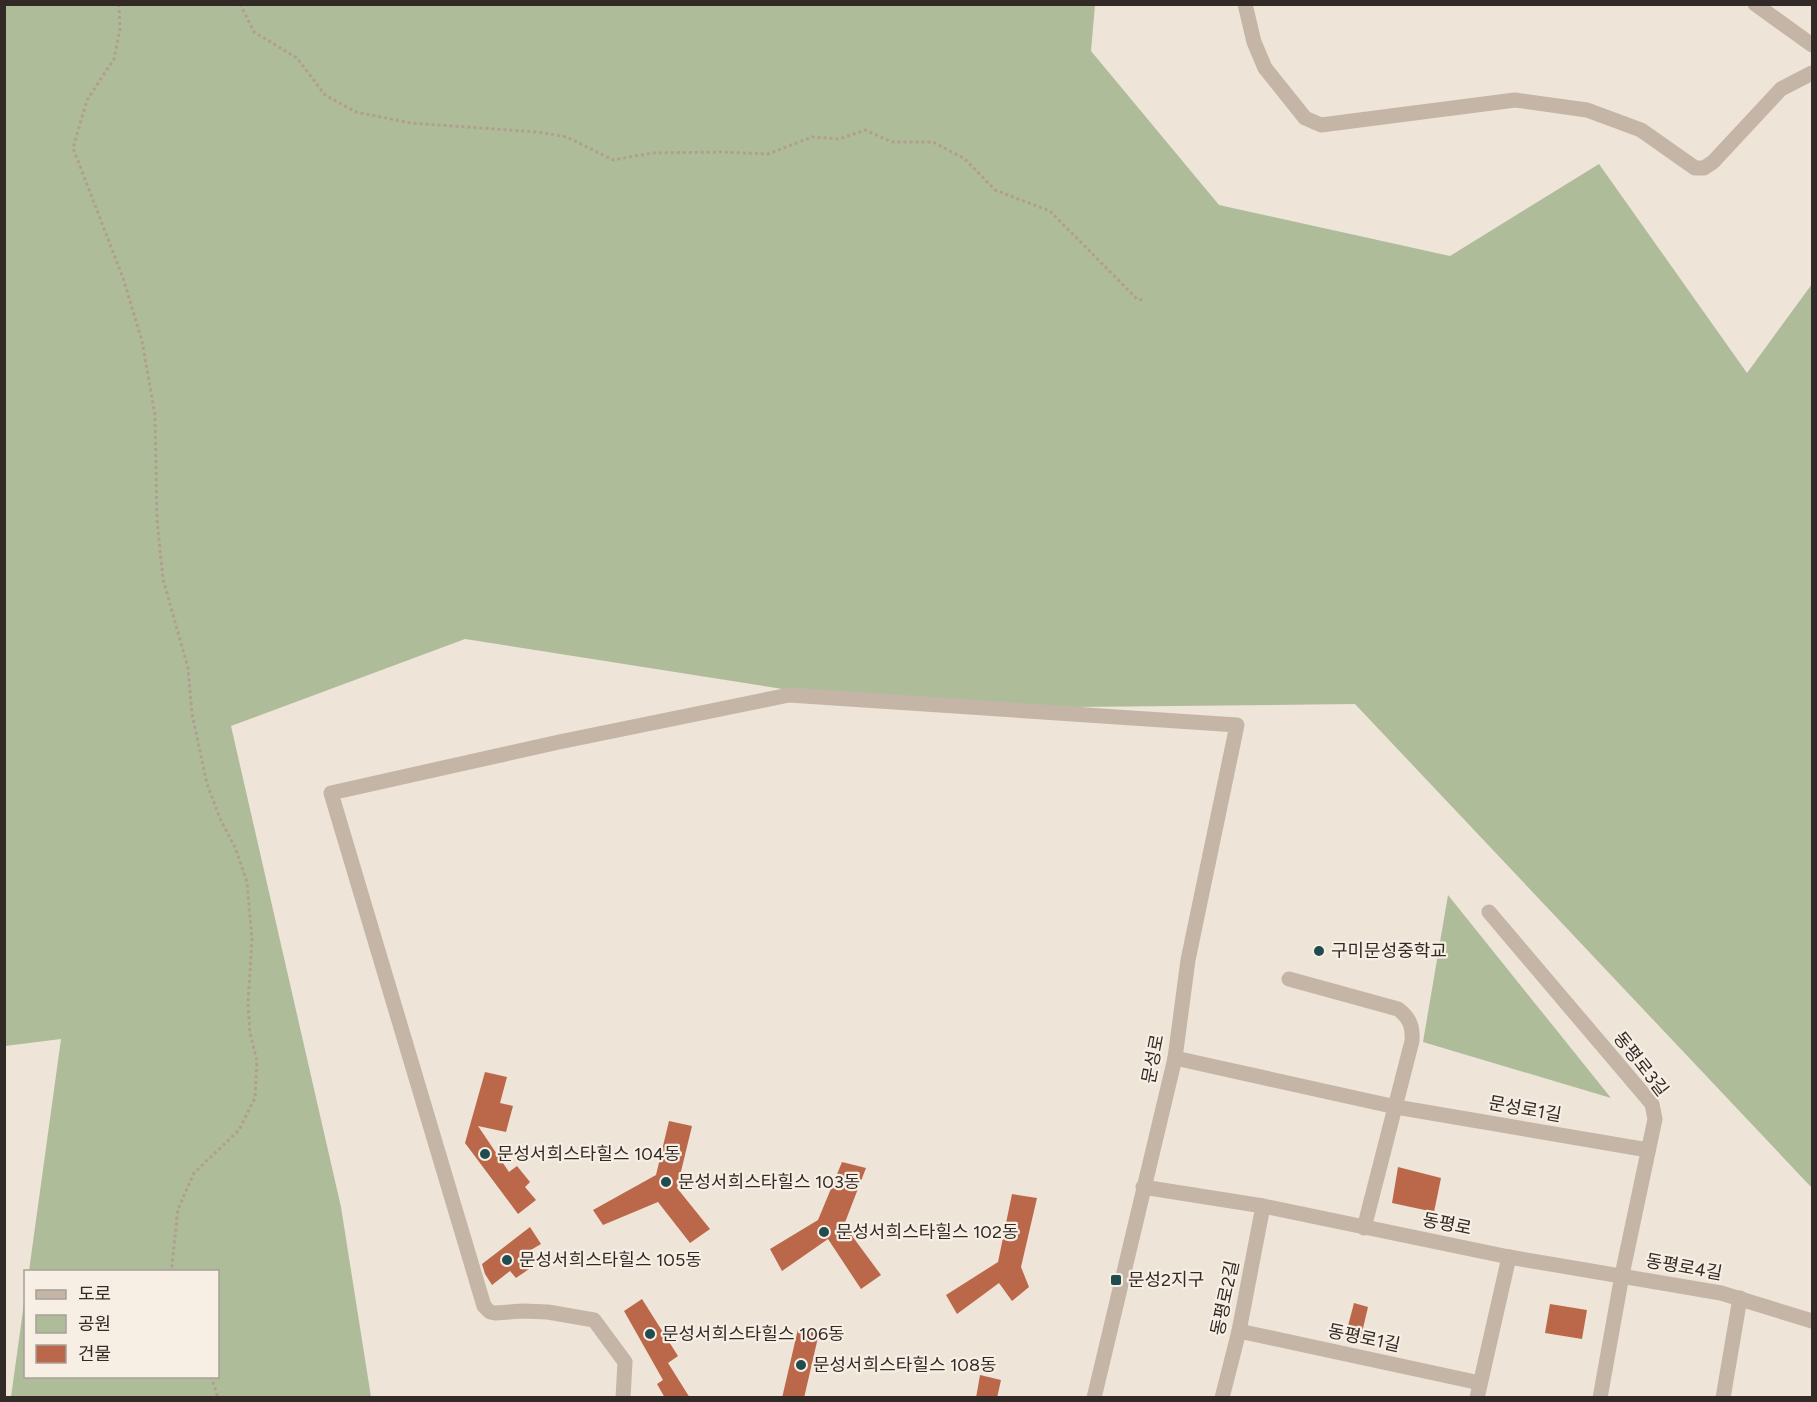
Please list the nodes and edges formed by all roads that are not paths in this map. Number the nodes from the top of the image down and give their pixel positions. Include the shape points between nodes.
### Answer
1 (1245, 4) edge
2 (1755, 4) edge
3 (1812, 45) edge
4 (1812, 73) edge
5 (1489, 912) dead end
6 (1289, 979) dead end
7 (1175, 1058) junction
8 (1396, 1107) junction
9 (1648, 1150) junction
10 (1143, 1187) junction
11 (1263, 1206) junction
12 (1364, 1228) junction
13 (1509, 1257) junction
14 (1622, 1275) junction
15 (1740, 1298) junction
16 (1812, 1321) edge
17 (1239, 1331) junction
18 (1479, 1390) edge
19 (623, 1398) edge
20 (1094, 1398) edge
21 (1222, 1398) edge
22 (1600, 1398) edge
23 (1723, 1398) edge

1 - 4 street via 1265,68 1305,118 1321,124 1515,100 1587,110 1641,130 1695,168 1704,168 1781,89
2 - 3 street
5 - 9 street, 동평로3길 via 1652,1104 1655,1119
6 - 8 street via 1405,1014 1413,1032
7 - 8 street, 문성로1길
7 - 10 street, 문성로
7 - 19 street, 문성로 via 1188,960 1237,725 789,695 331,793 484,1306 495,1313 539,1312 594,1320 625,1362
8 - 9 street, 문성로1길
8 - 12 street
9 - 14 street, 동평로3길
10 - 11 street, 동평로
10 - 20 street, 문성로
11 - 12 street, 동평로
11 - 17 street, 동평로2길
12 - 13 street, 동평로
13 - 14 street, 동평로
13 - 18 street
14 - 15 street, 동평로4길
14 - 22 street
15 - 16 street, 동평로4길
15 - 23 street, 동평로4길
17 - 18 street, 동평로1길
17 - 21 street, 동평로2길

